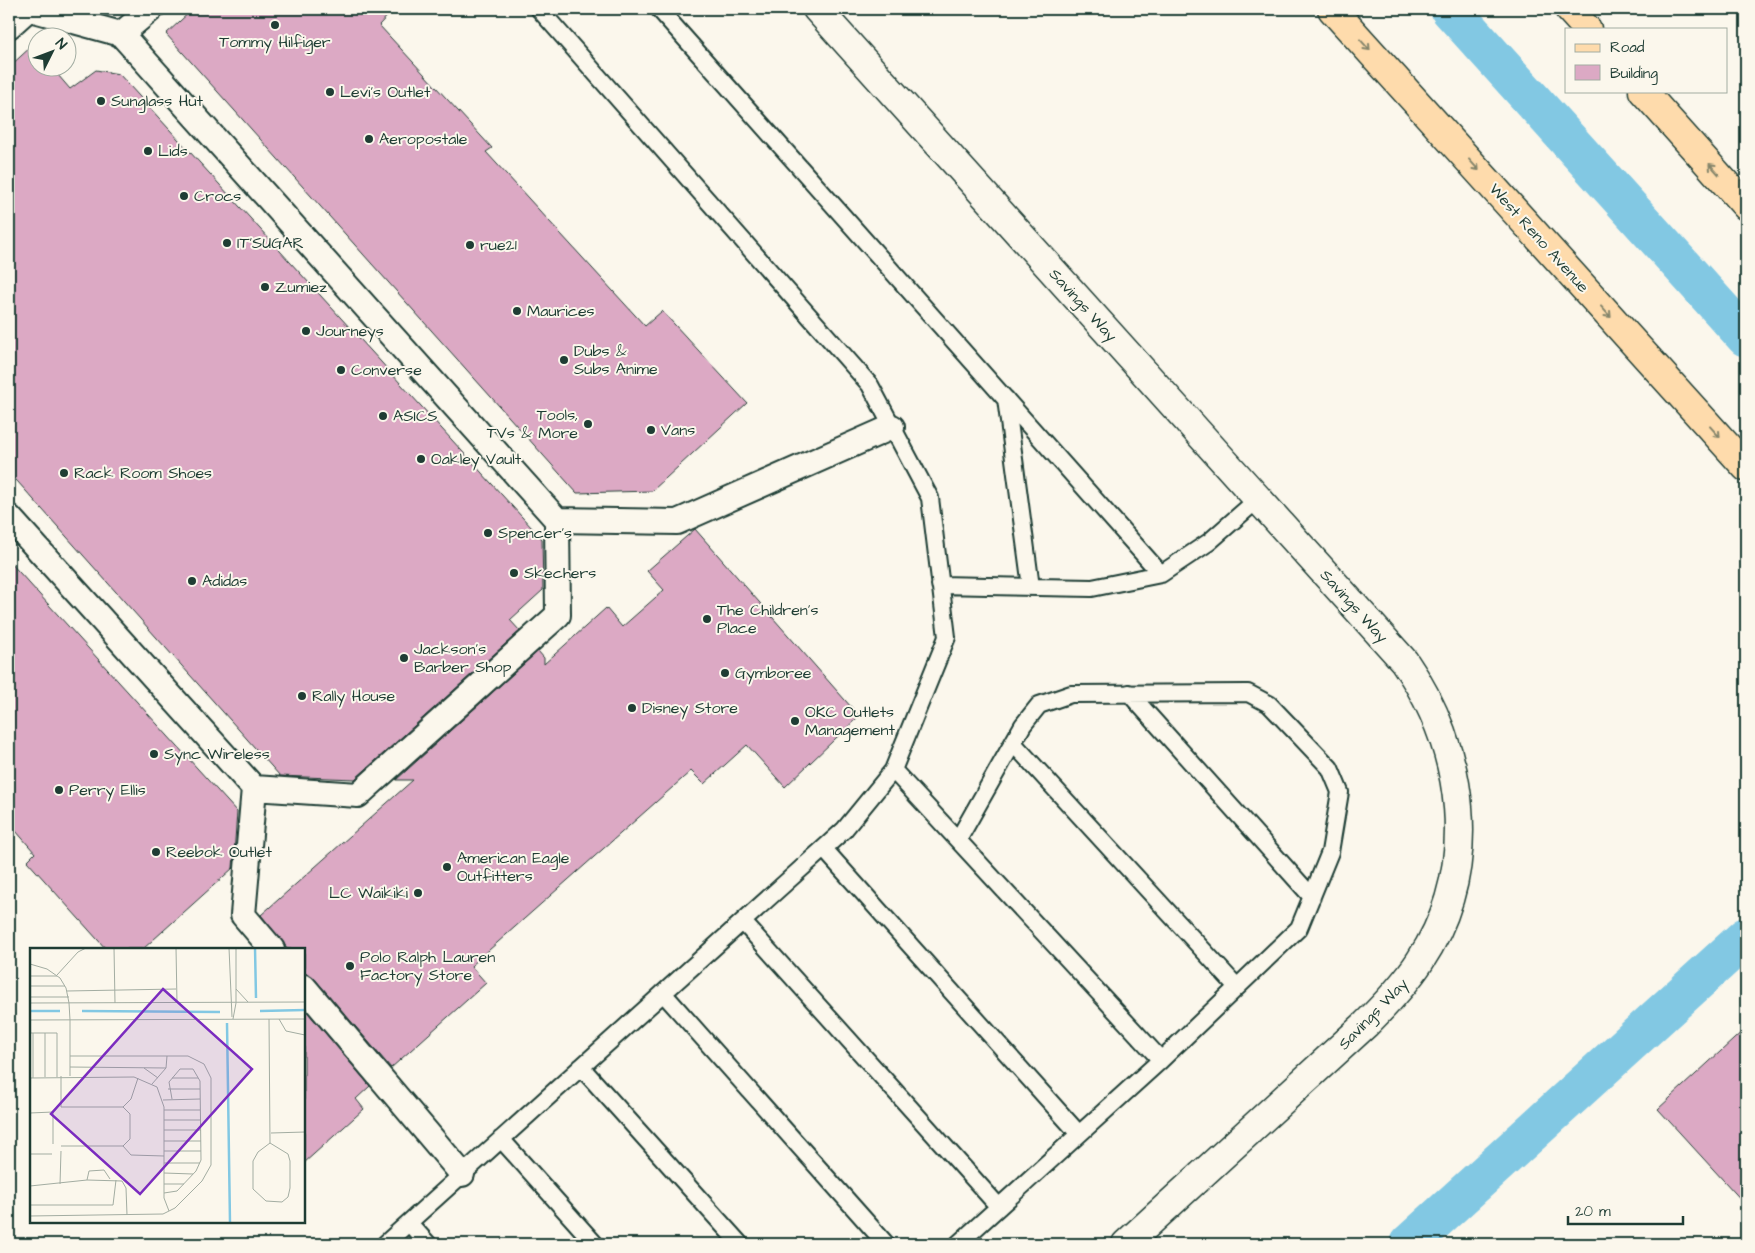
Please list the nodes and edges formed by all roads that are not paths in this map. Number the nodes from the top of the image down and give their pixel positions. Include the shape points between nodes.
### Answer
1 (29, 9) edge
2 (151, 9) edge
3 (539, 9) edge
4 (659, 9) edge
5 (817, 9) edge
6 (1332, 9) edge
7 (1569, 9) edge
8 (9, 26) edge
9 (1586, 28) edge
10 (121, 34) junction
11 (1644, 92) edge
12 (1745, 202) edge
13 (1006, 399) junction
14 (892, 427) junction
15 (1746, 467) edge
16 (1258, 499) junction
17 (9, 516) edge
18 (557, 520) junction
19 (1161, 574) junction
20 (940, 585) junction
21 (1031, 587) junction
22 (1129, 693) junction
23 (1013, 743) junction
24 (893, 770) junction
25 (254, 788) junction
26 (958, 840) junction
27 (824, 849) junction
28 (1312, 898) junction
29 (743, 922) junction
30 (271, 948) edge
31 (1237, 987) junction
32 (305, 988) edge
33 (663, 993) junction
34 (1161, 1060) junction
35 (581, 1067) junction
36 (1079, 1134) junction
37 (501, 1140) junction
38 (462, 1174) junction
39 (999, 1207) junction
40 (409, 1223) junction
41 (385, 1244) edge
42 (428, 1244) edge
43 (595, 1244) edge
44 (740, 1244) edge
45 (886, 1244) edge
46 (958, 1244) edge
47 (1126, 1244) edge

1 - 8 street
1 - 10 street
2 - 10 street
3 - 14 lane via 870,385
4 - 13 lane
5 - 16 street, Savings Way
6 -> 15 main road, West Reno Avenue
7 - 9 main road
10 - 18 street
12 -> 11 main road
13 - 19 lane
13 - 21 lane
14 - 18 street via 677,522
14 - 20 lane via 930,498
16 - 19 lane via 1209,542
16 - 47 street, Savings Way via 1404,661 1433,708 1448,748 1456,792 1460,838 1453,882 1443,917 1421,960 1397,993
17 - 25 street
18 - 25 street via 558,615 358,795
19 - 21 lane via 1092,588
20 - 21 lane
20 - 24 lane via 947,637
22 - 23 lane via 1071,694 1039,705
22 - 28 lane
22 - 28 lane via 1248,693 1269,704 1330,768 1340,792 1330,852
23 - 26 lane
23 - 31 lane
24 - 26 lane
24 - 27 lane via 844,830
25 - 30 street via 243,915
26 - 34 lane
27 - 29 lane
27 - 36 lane
28 - 31 lane via 1299,928
29 - 33 lane
29 - 39 lane
31 - 34 lane
32 - 38 street
33 - 35 lane
33 - 45 lane
34 - 36 lane
35 - 37 lane
35 - 44 lane
36 - 39 lane
37 - 38 lane
37 - 43 lane
38 - 40 lane
39 - 46 lane
40 - 41 lane
40 - 42 lane

